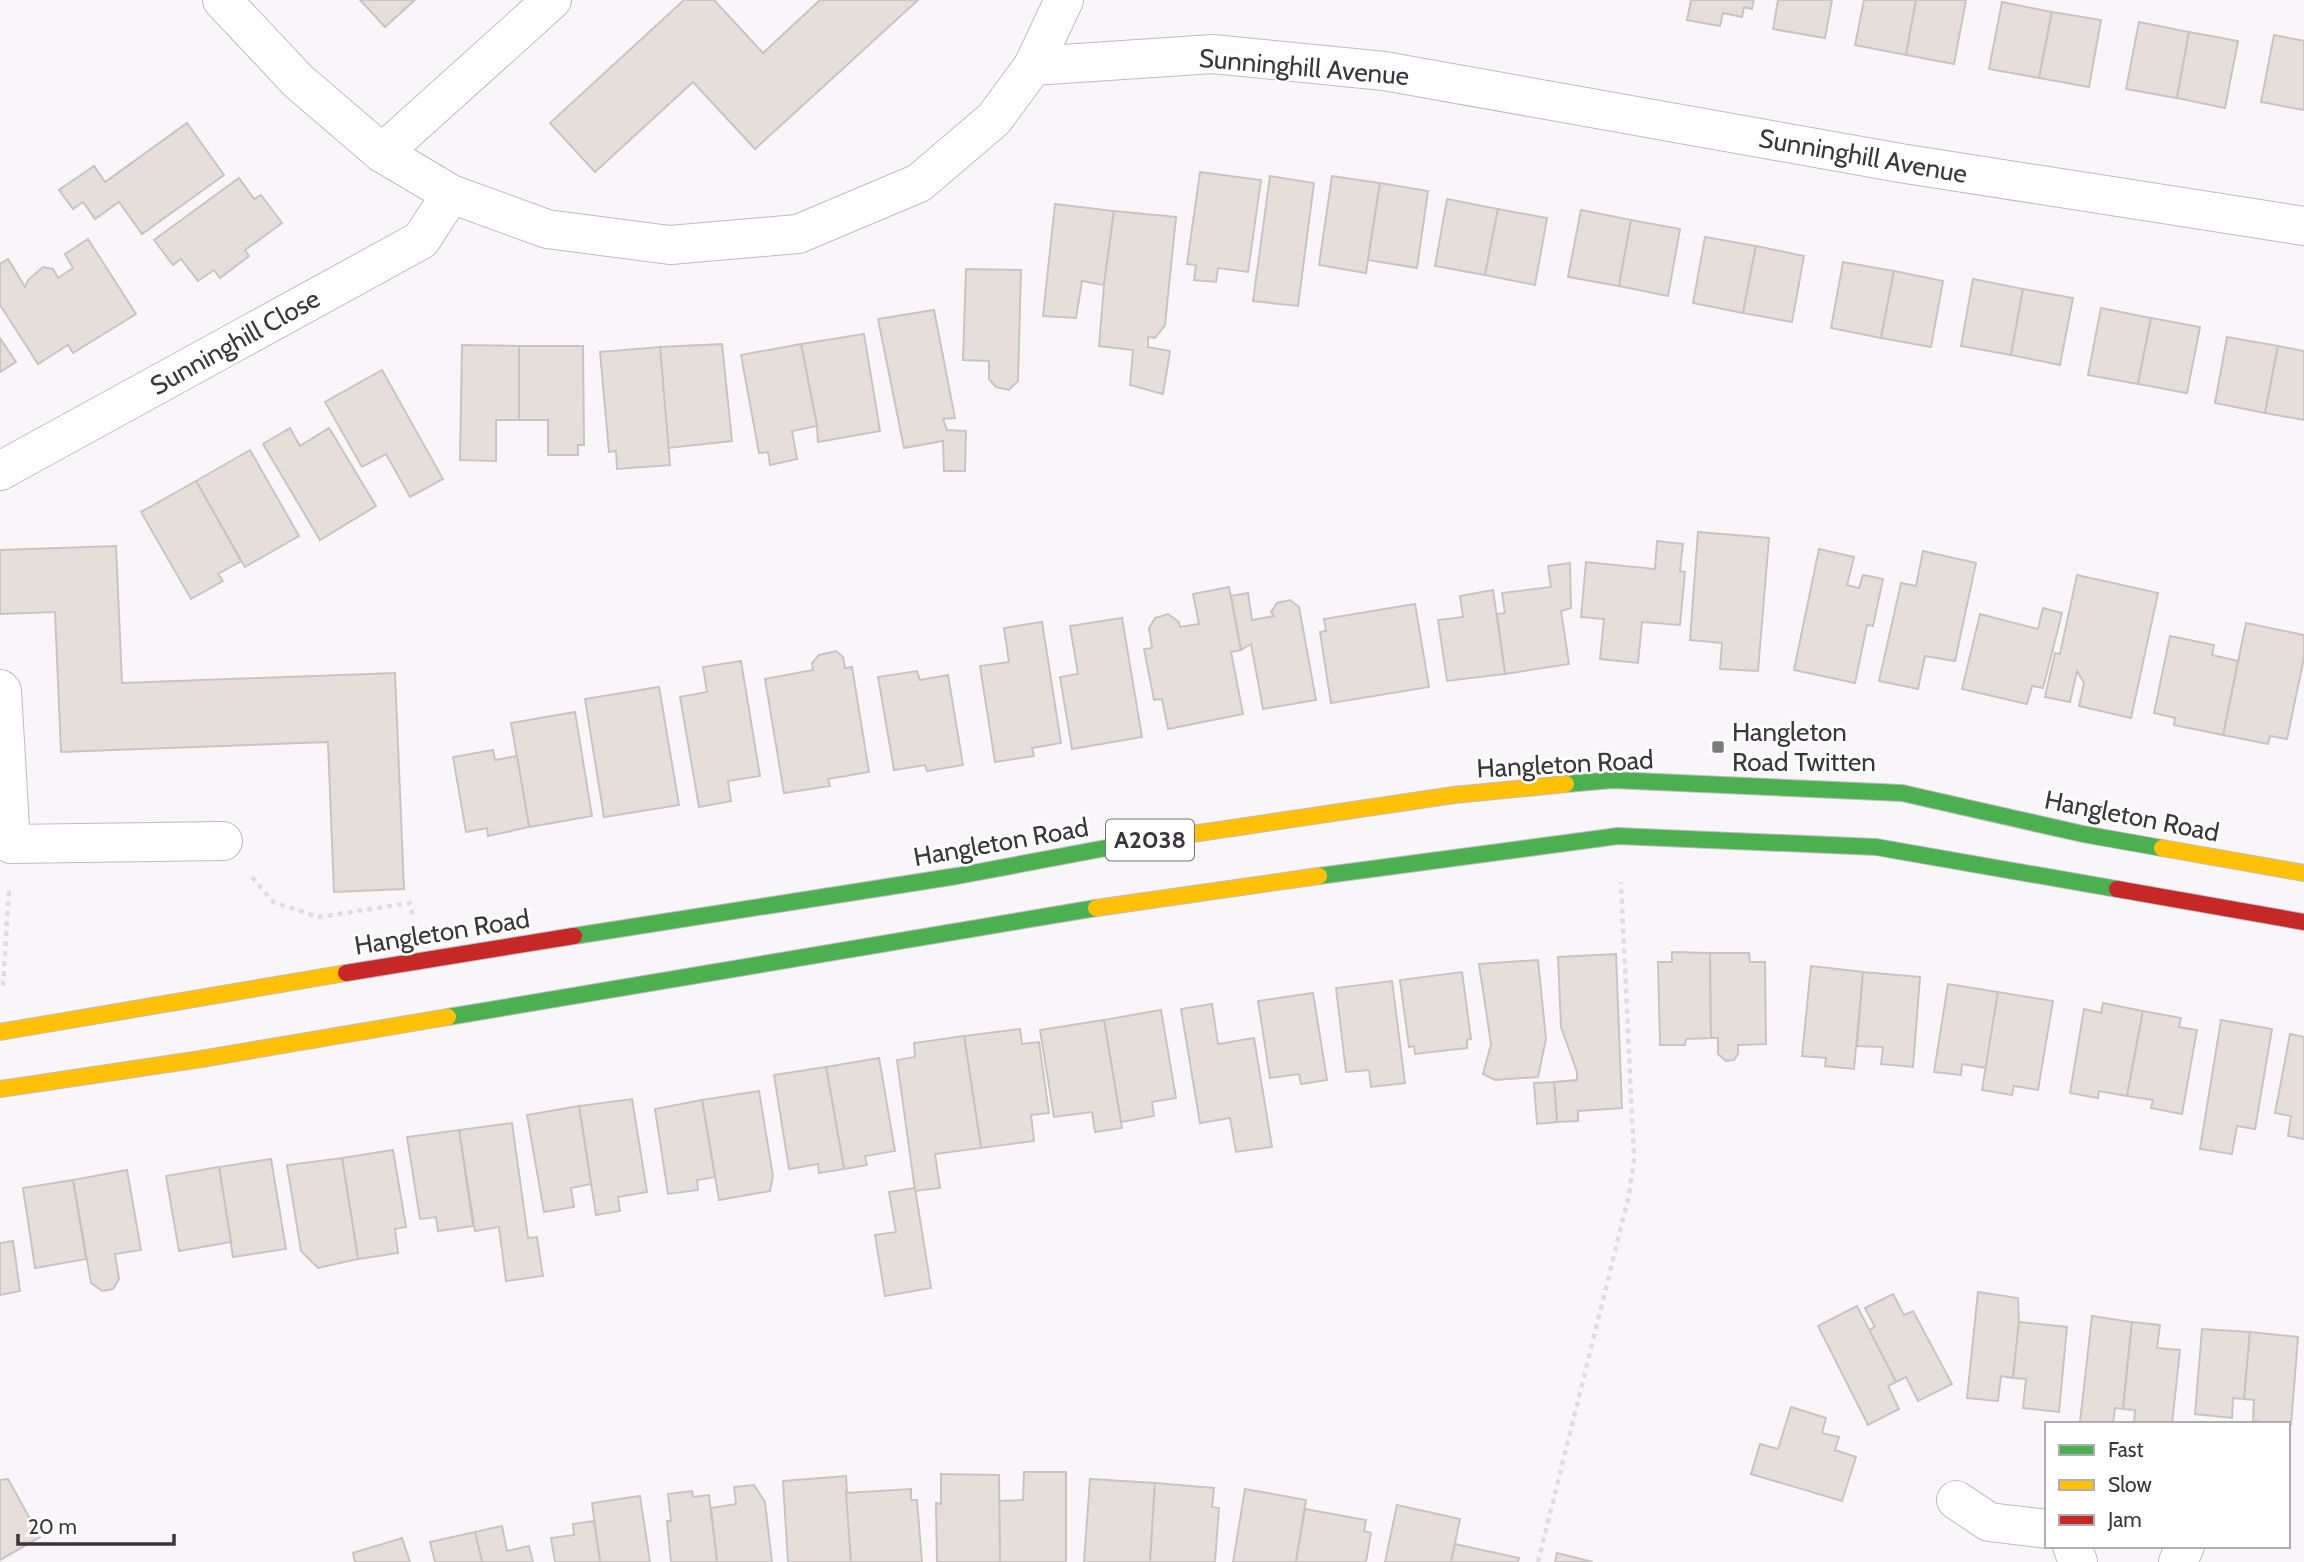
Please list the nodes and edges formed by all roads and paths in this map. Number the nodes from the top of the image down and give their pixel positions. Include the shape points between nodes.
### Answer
1 (222, 0) edge
2 (552, 0) edge
3 (1064, 0) edge
4 (1034, 66) junction
5 (382, 153) junction
6 (451, 194) junction
7 (2304, 226) edge
8 (0, 471) edge
9 (0, 689) edge
10 (1618, 836) junction
11 (223, 841) joint
12 (6, 844) edge
13 (2304, 873) edge
14 (2304, 922) edge
15 (423, 960) junction
16 (1, 1032) edge
17 (0, 1089) edge
18 (1956, 1500) dead end
19 (2045, 1529) edge
20 (1538, 1562) edge

1 - 5 street via 298,81
2 - 5 street
3 - 4 street
4 - 6 street via 994,119 919,183 798,234 670,245 547,229
4 - 7 street, Sunninghill Avenue via 1213,54 1384,71 1900,163
5 - 6 street
6 - 8 street, Sunninghill Close via 421,240
9 - 12 street
10 - 14 main road, A2038 via 1876,847 2075,876
10 - 17 main road, A2038 via 1150,893
10 - 20 path via 1634,1159
11 - 12 street
11 - 15 path via 273,902 284,906 318,917 410,903
12 - 16 path
13 - 15 main road, Hangleton Road / A2038 via 2082,840 1902,793 1613,780 1454,795
15 - 16 main road, Hangleton Road / A2038 via 189,1005
18 - 19 street via 1989,1522

